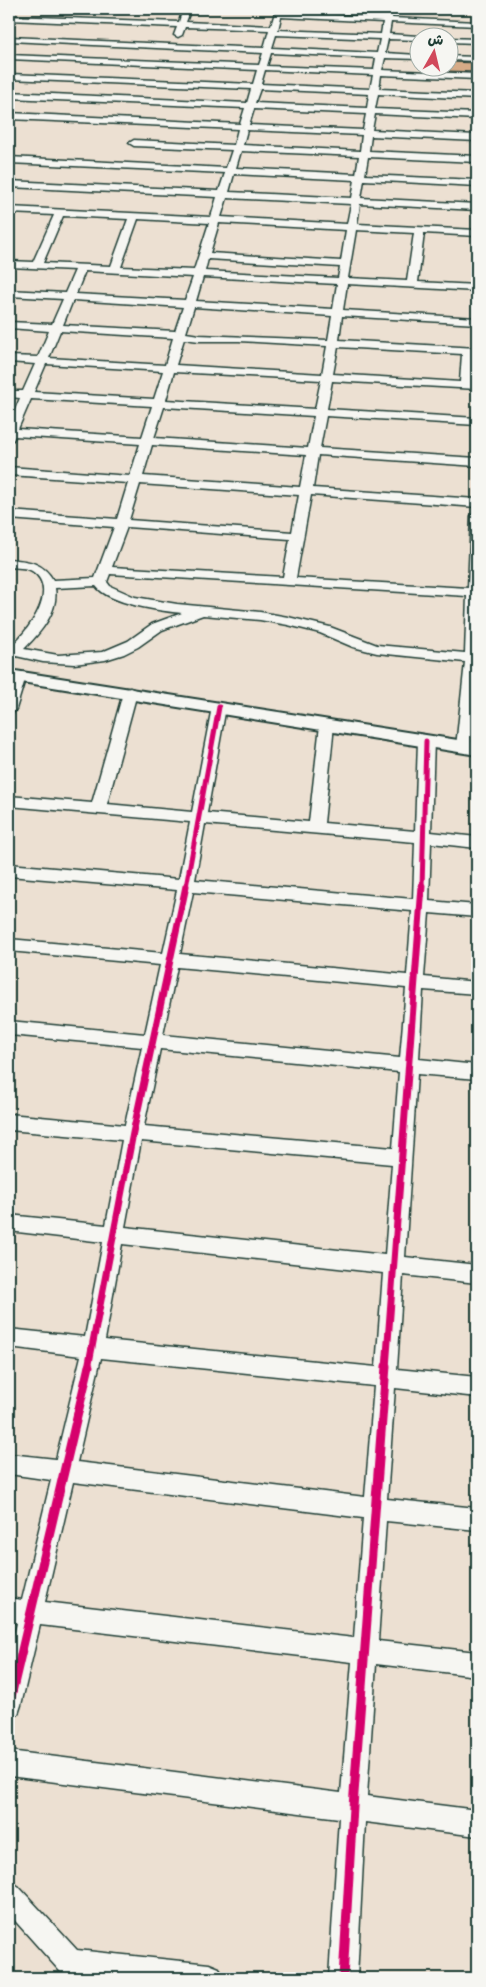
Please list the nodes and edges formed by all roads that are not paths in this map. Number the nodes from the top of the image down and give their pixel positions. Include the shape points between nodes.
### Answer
1 (76, 9) edge
2 (187, 9) edge
3 (279, 12) edge
4 (318, 13) edge
5 (389, 14) edge
6 (9, 18) edge
7 (475, 21) edge
8 (182, 24) junction
9 (273, 30) junction
10 (64, 31) junction
11 (385, 37) junction
12 (408, 38) edge
13 (9, 39) edge
14 (458, 40) edge
15 (477, 41) edge
16 (174, 46) junction
17 (267, 50) junction
18 (381, 55) junction
19 (408, 56) edge
20 (9, 57) edge
21 (458, 58) edge
22 (48, 59) junction
23 (477, 59) edge
24 (167, 64) junction
25 (262, 68) junction
26 (378, 72) junction
27 (9, 76) edge
28 (477, 77) edge
29 (159, 83) junction
30 (256, 87) junction
31 (374, 91) junction
32 (9, 95) edge
33 (477, 96) edge
34 (24, 102) edge
35 (250, 107) junction
36 (370, 112) junction
37 (477, 116) edge
38 (243, 127) junction
39 (368, 132) junction
40 (477, 138) edge
41 (237, 148) junction
42 (364, 153) junction
43 (128, 156) junction
44 (477, 159) edge
45 (9, 160) edge
46 (230, 171) junction
47 (360, 177) junction
48 (477, 183) edge
49 (9, 184) edge
50 (222, 195) junction
51 (356, 201) junction
52 (477, 207) edge
53 (9, 210) edge
54 (60, 212) junction
55 (134, 216) junction
56 (215, 220) junction
57 (351, 227) junction
58 (419, 230) junction
59 (477, 233) edge
60 (204, 256) junction
61 (9, 264) edge
62 (345, 264) junction
63 (37, 265) junction
64 (82, 267) junction
65 (115, 269) junction
66 (198, 274) junction
67 (342, 281) junction
68 (412, 285) junction
69 (477, 288) edge
70 (9, 293) edge
71 (70, 297) junction
72 (189, 304) junction
73 (337, 312) junction
74 (477, 321) edge
75 (9, 325) edge
76 (56, 328) junction
77 (179, 335) junction
78 (332, 343) junction
79 (473, 351) edge
80 (9, 359) edge
81 (43, 361) junction
82 (169, 368) junction
83 (327, 377) junction
84 (472, 385) edge
85 (9, 394) edge
86 (27, 395) junction
87 (158, 403) junction
88 (320, 413) junction
89 (477, 422) edge
90 (9, 434) edge
91 (147, 441) junction
92 (313, 452) junction
93 (477, 462) edge
94 (9, 471) edge
95 (135, 479) junction
96 (306, 491) junction
97 (477, 503) edge
98 (9, 515) edge
99 (477, 516) edge
100 (122, 523) junction
101 (297, 536) junction
102 (476, 548) edge
103 (9, 563) edge
104 (102, 576) junction
105 (289, 581) junction
106 (48, 584) junction
107 (476, 593) edge
108 (203, 611) junction
109 (475, 644) edge
110 (11, 653) edge
111 (472, 658) junction
112 (14, 675) edge
113 (130, 693) junction
114 (219, 707) junction
115 (9, 709) edge
116 (327, 725) junction
117 (426, 741) junction
118 (470, 748) edge
119 (9, 801) edge
120 (98, 809) junction
121 (199, 819) junction
122 (316, 828) junction
123 (424, 838) junction
124 (477, 842) edge
125 (9, 870) edge
126 (186, 885) junction
127 (421, 906) junction
128 (477, 911) edge
129 (9, 945) edge
130 (171, 959) junction
131 (416, 982) junction
132 (477, 988) edge
133 (9, 1028) edge
134 (153, 1042) junction
135 (410, 1066) junction
136 (477, 1072) edge
137 (9, 1122) edge
138 (134, 1133) junction
139 (402, 1157) junction
140 (9, 1223) edge
141 (113, 1234) junction
142 (394, 1266) junction
143 (477, 1274) edge
144 (9, 1338) edge
145 (93, 1348) junction
146 (386, 1378) junction
147 (477, 1387) edge
148 (9, 1464) edge
149 (64, 1470) junction
150 (376, 1509) junction
151 (477, 1519) edge
152 (19, 1611) edge
153 (365, 1652) junction
154 (477, 1664) edge
155 (9, 1705) edge
156 (9, 1764) edge
157 (352, 1807) junction
158 (477, 1823) edge
159 (9, 1895) edge
160 (78, 1971) edge
161 (210, 1978) edge
162 (343, 1978) edge

1 - 10 street
2 - 8 street
3 - 4 street
3 - 9 street
4 - 5 street
5 - 7 street
5 - 11 street
6 - 10 street
8 - 9 street
8 - 10 street
8 - 16 street
9 - 11 street
9 - 17 street
10 - 13 street
10 - 16 street
10 - 22 street
11 - 12 street
11 - 18 street
14 - 15 street
16 - 17 street
16 - 24 street
17 - 18 street
17 - 25 street
18 - 19 street
18 - 26 street
20 - 22 street
21 - 23 street
22 - 24 street
22 - 34 street
24 - 25 street
24 - 29 street
25 - 26 street
25 - 30 street
26 - 28 street
26 - 31 street
27 - 34 street
29 - 30 street
29 - 34 street
29 - 43 street
30 - 31 street
30 - 35 street
31 - 33 street
31 - 36 street
32 - 34 street
34 - 43 street
34 - 43 street
35 - 36 street
35 - 38 street
35 - 43 street
36 - 37 street
36 - 39 street
38 - 39 street
38 - 41 street
38 - 43 street
39 - 40 street
39 - 42 street
41 - 42 street
41 - 43 street
41 - 46 street
42 - 44 street
42 - 47 street
43 - 45 street
43 - 46 street
43 - 49 street
43 - 50 street
43 - 54 street
43 - 55 street
46 - 47 street
46 - 50 street
47 - 48 street
47 - 51 street
50 - 51 street
50 - 56 street
51 - 52 street
51 - 57 street
53 - 54 street
54 - 63 street
55 - 56 street
55 - 65 street
56 - 57 street
56 - 60 street
57 - 58 street
57 - 62 street
58 - 59 street
58 - 68 street
60 - 62 street
60 - 66 street
61 - 63 street
62 - 67 street
63 - 64 street
64 - 65 street
64 - 71 street
65 - 66 street
66 - 67 street
66 - 72 street
67 - 68 street
67 - 73 street
68 - 69 street
70 - 71 street
71 - 72 street
71 - 76 street
72 - 73 street
72 - 77 street
73 - 74 street
73 - 78 street
75 - 76 street
76 - 77 street
76 - 81 street
77 - 78 street via 204,339
77 - 82 street
78 - 79 street
78 - 83 street
79 - 84 street
80 - 81 street
81 - 82 street
81 - 86 street
82 - 83 street
82 - 87 street
83 - 84 street
83 - 88 street
85 - 86 street
86 - 87 street
86 - 90 street
87 - 88 street
87 - 91 street
88 - 89 street
88 - 92 street
90 - 91 street
91 - 92 street
91 - 95 street
92 - 93 street
92 - 96 street
94 - 95 street
95 - 96 street
95 - 100 street
96 - 97 street
96 - 101 street
98 - 100 street
99 - 102 street
100 - 101 street
100 - 104 street
101 - 105 street
102 - 107 street
103 - 106 street via 33,566
104 - 105 street
104 - 106 street via 86,584
104 - 108 street via 105,589 132,600
105 - 107 street
106 - 110 street via 47,608 35,628
107 - 109 street
108 - 110 street via 166,622 133,644 99,658 54,658
108 - 111 street via 288,621 325,630 377,649
109 - 111 street
111 - 118 street
112 - 113 street
112 - 115 street
113 - 114 street
113 - 120 street
114 - 116 street
114 - 121 street
116 - 117 street
116 - 122 street
117 - 118 street
117 - 123 street
119 - 120 street
120 - 121 street
121 - 122 street
121 - 126 street
122 - 123 street
123 - 124 street
123 - 127 street
125 - 126 street
126 - 127 street
126 - 130 street
127 - 128 street
127 - 131 street
129 - 130 street
130 - 131 street
130 - 134 street
131 - 132 street
131 - 135 street
133 - 134 street
134 - 135 street
134 - 138 street
135 - 136 street
135 - 139 street
137 - 138 street
138 - 139 street
138 - 141 street
139 - 142 street
140 - 141 street
141 - 142 street
141 - 145 street
142 - 143 street
142 - 146 street
144 - 145 street
145 - 146 street
145 - 149 street
146 - 147 street
146 - 150 street
148 - 149 street
149 - 150 street
149 - 152 street
150 - 151 street
150 - 153 street
152 - 153 street
152 - 155 street
153 - 154 street
153 - 157 street
156 - 157 street
157 - 158 street
157 - 162 street
159 - 160 street
160 - 161 street

